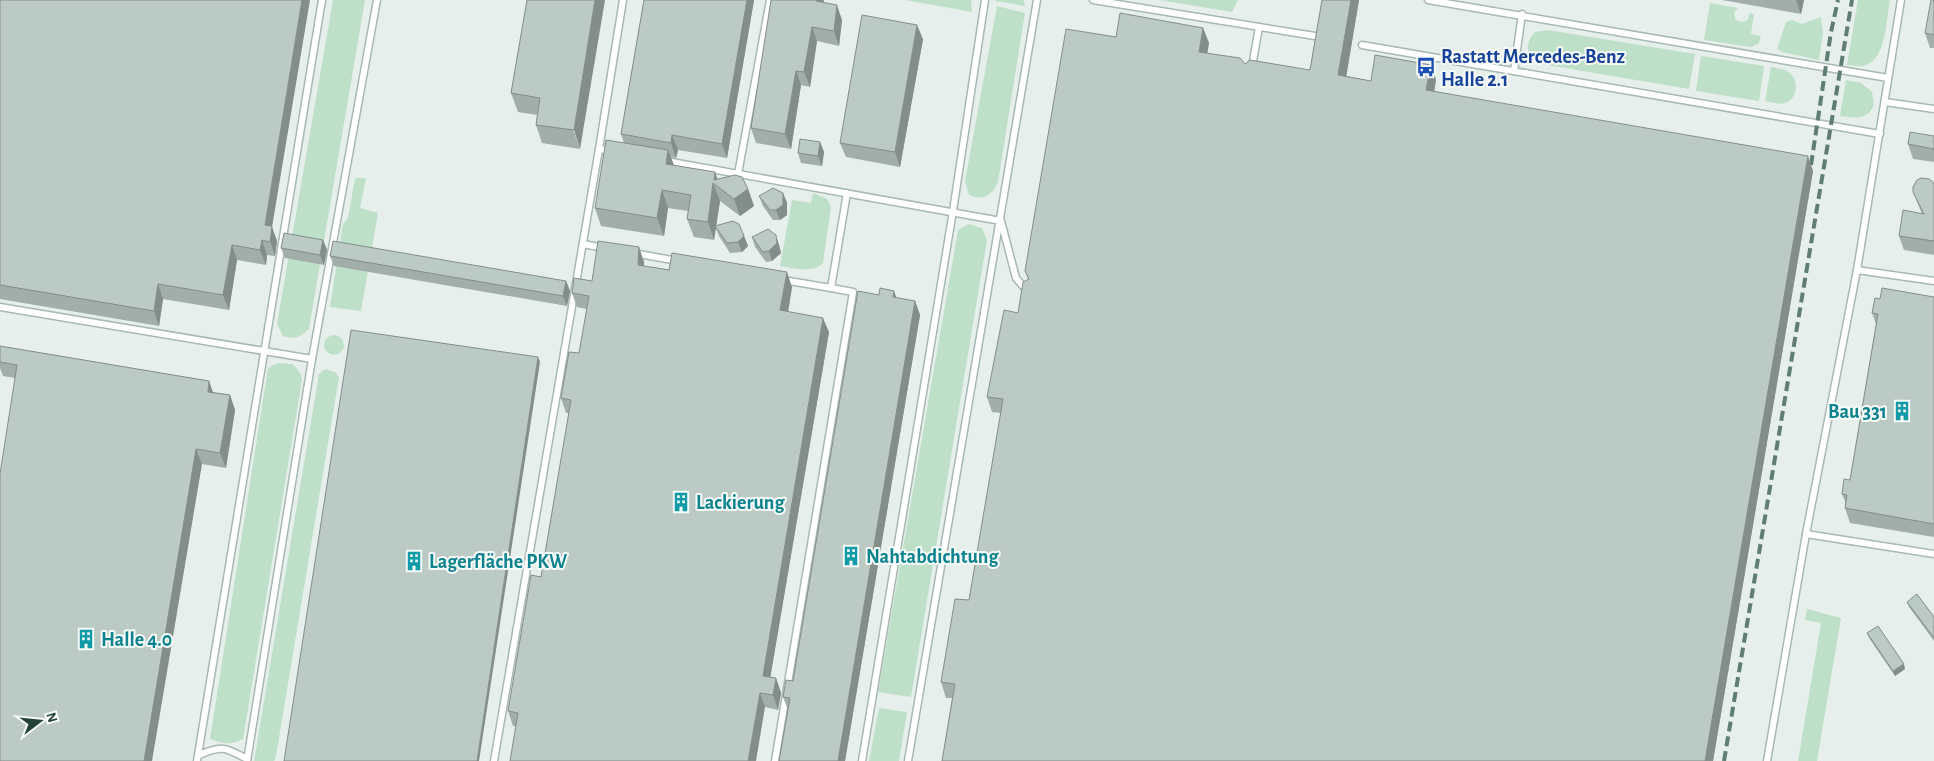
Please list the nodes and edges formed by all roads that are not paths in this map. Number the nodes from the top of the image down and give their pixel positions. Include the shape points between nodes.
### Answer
1 (322, 0) edge
2 (377, 0) edge
3 (623, 0) edge
4 (770, 0) edge
5 (985, 0) edge
6 (1037, 0) edge
7 (1093, 0) edge
8 (1428, 0) edge
9 (1901, 0) edge
10 (1522, 14) junction
11 (1258, 27) junction
12 (1315, 36) edge
13 (1362, 45) dead end
14 (1514, 71) junction
15 (1251, 74) edge
16 (1888, 78) junction
17 (1885, 102) junction
18 (1934, 109) edge
19 (1880, 134) junction
20 (599, 149) junction
21 (618, 152) edge
22 (654, 159) edge
23 (738, 174) junction
24 (847, 194) junction
25 (953, 211) junction
26 (1001, 221) junction
27 (583, 244) junction
28 (612, 249) edge
29 (621, 251) edge
30 (688, 263) edge
31 (1857, 270) junction
32 (774, 278) edge
33 (1934, 281) edge
34 (831, 288) junction
35 (1030, 293) edge
36 (0, 307) edge
37 (263, 350) junction
38 (312, 359) junction
39 (1806, 534) junction
40 (1934, 554) edge
41 (198, 758) edge
42 (246, 760) edge
43 (494, 761) edge
44 (775, 761) edge
45 (862, 761) edge
46 (908, 761) edge
47 (1767, 761) edge

1 - 37 lane
2 - 38 lane
3 - 20 lane
4 - 23 lane
5 - 25 lane
6 - 26 lane
7 - 11 lane
8 - 10 lane
9 - 16 lane
10 - 14 lane
10 - 16 lane
11 - 12 lane
11 - 15 lane
13 - 14 lane
14 - 19 lane
16 - 17 lane
17 - 18 lane
17 - 19 lane
19 - 31 lane
20 - 21 lane
20 - 27 lane
22 - 23 lane
23 - 24 lane
24 - 25 lane
24 - 34 lane
25 - 26 lane
25 - 45 lane
26 - 35 lane via 1016,278
26 - 46 lane
27 - 28 lane
27 - 43 lane
29 - 30 lane
31 - 33 lane
31 - 39 lane
32 - 34 lane
34 - 44 lane via 853,292
36 - 37 lane
37 - 38 lane
37 - 41 lane
38 - 42 lane
39 - 40 lane
39 - 47 lane
41 - 42 lane via 216,747 228,749

